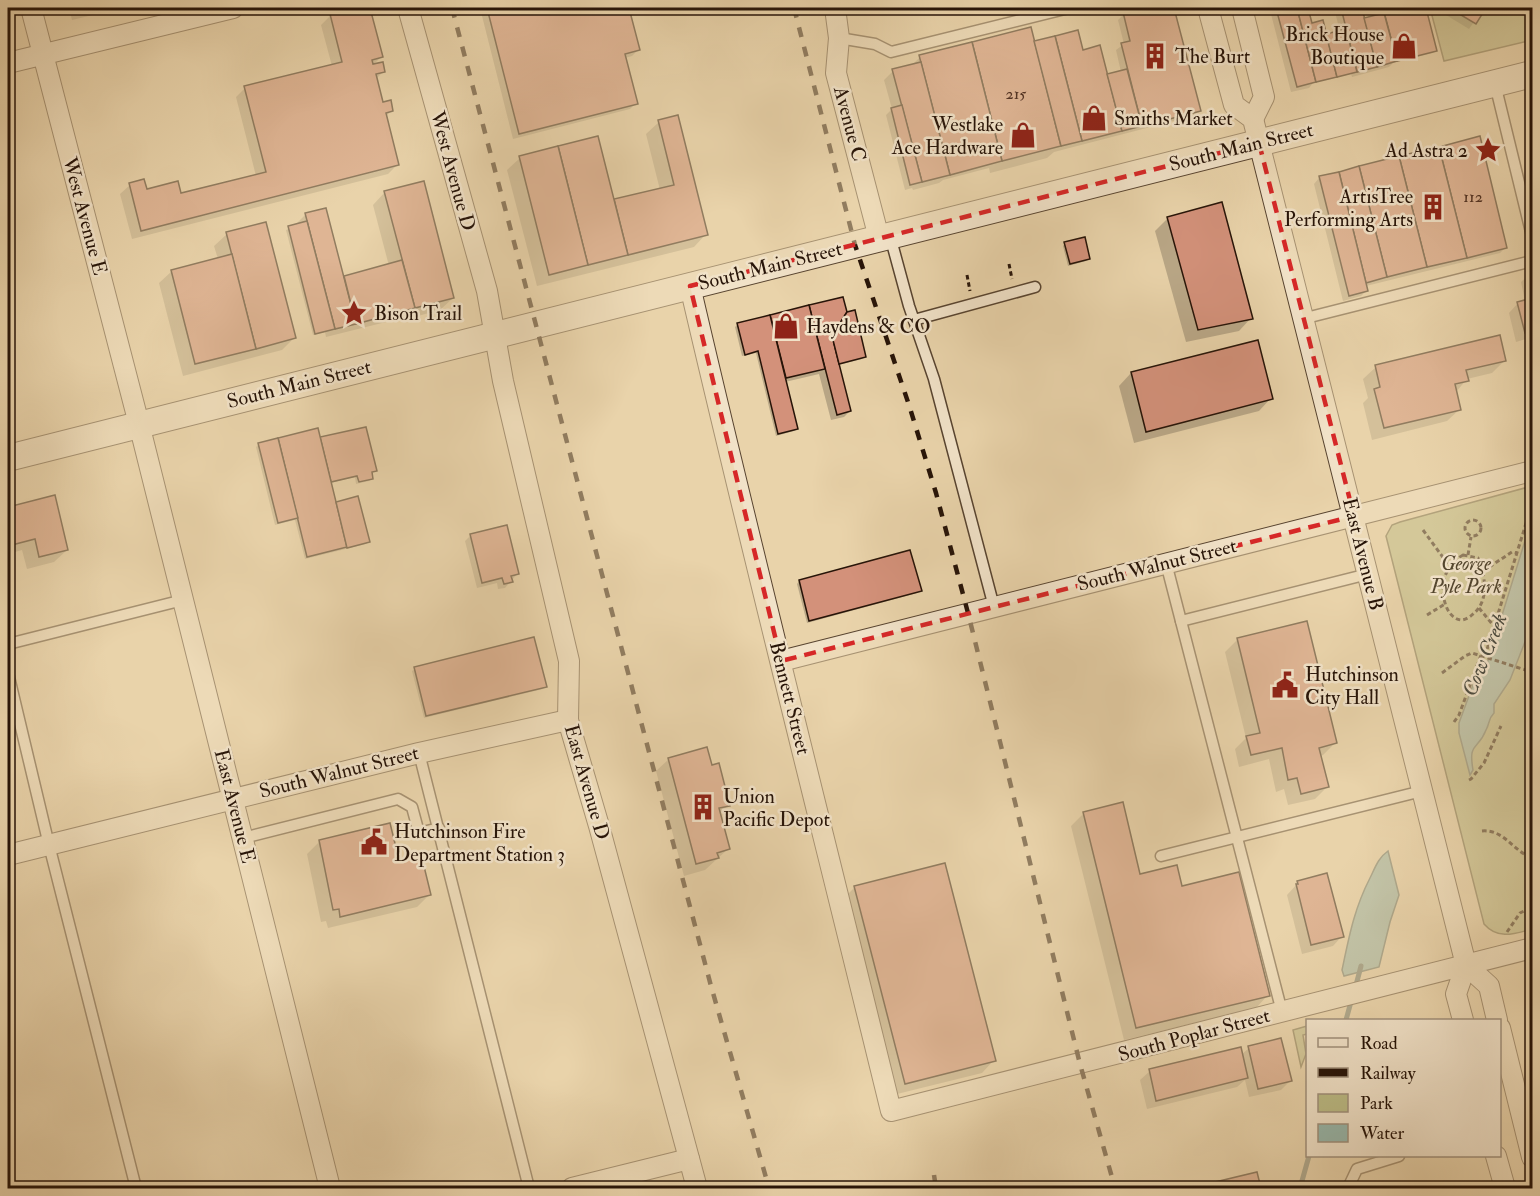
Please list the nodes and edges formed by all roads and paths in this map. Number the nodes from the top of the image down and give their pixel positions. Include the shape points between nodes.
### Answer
1 (31, 8) edge
2 (232, 8) edge
3 (408, 8) edge
4 (835, 8) edge
5 (1069, 8) edge
6 (1208, 8) edge
7 (1242, 8) edge
8 (839, 38) junction
9 (43, 54) junction
10 (8, 63) edge
11 (1530, 75) edge
12 (1495, 84) junction
13 (1256, 131) junction
14 (1533, 236) edge
15 (885, 237) junction
16 (1533, 261) edge
17 (690, 286) junction
18 (1035, 287) dead end
19 (1302, 318) junction
20 (914, 320) junction
21 (494, 335) junction
22 (140, 424) junction
23 (8, 458) edge
24 (1531, 472) edge
25 (1528, 504) dead end
26 (1354, 516) junction
27 (1423, 530) dead end
28 (1471, 537) junction
29 (1517, 553) junction
30 (1468, 555) junction
31 (1166, 563) junction
32 (1450, 567) junction
33 (1483, 572) junction
34 (1368, 574) junction
35 (183, 600) junction
36 (1445, 604) junction
37 (994, 607) junction
38 (1479, 608) junction
39 (1427, 615) dead end
40 (1181, 621) junction
41 (1494, 626) junction
42 (8, 644) edge
43 (1483, 655) junction
44 (781, 661) junction
45 (1533, 672) edge
46 (8, 673) edge
47 (1442, 673) dead end
48 (568, 720) junction
49 (1454, 722) dead end
50 (1501, 726) dead end
51 (419, 753) junction
52 (1468, 780) dead end
53 (1422, 791) junction
54 (233, 798) junction
55 (439, 828) junction
56 (1482, 831) dead end
57 (1237, 837) junction
58 (243, 838) junction
59 (49, 845) junction
60 (8, 855) edge
61 (1161, 856) dead end
62 (1533, 858) edge
63 (1533, 907) edge
64 (1507, 932) dead end
65 (1533, 948) edge
66 (1466, 965) junction
67 (1282, 1012) junction
68 (1463, 1019) edge
69 (1497, 1019) edge
70 (1501, 1033) edge
71 (891, 1111) joint
72 (1393, 1157) edge
73 (1496, 1157) edge
74 (1533, 1157) edge
75 (689, 1159) junction
76 (136, 1188) edge
77 (330, 1188) edge
78 (529, 1188) edge
79 (572, 1188) edge
80 (697, 1188) edge
81 (1348, 1188) edge
82 (1504, 1188) edge

1 - 9 street, West Avenue E
2 - 9 street
3 - 21 street, West Avenue D via 486,291
4 - 8 street, Avenue C
5 - 8 lane via 891,52 875,44
6 - 13 street via 1233,105
7 - 13 street via 1264,97
8 - 15 street, Avenue C via 836,73
9 - 10 street
9 - 22 street, West Avenue E
11 - 12 street, South Main Street
12 - 13 street, South Main Street
12 - 14 lane
13 - 15 street, South Main Street
13 - 19 street, East Avenue B
15 - 17 street, South Main Street
15 - 20 lane
16 - 19 lane
17 - 21 street, South Main Street
17 - 44 street, Bennett Street
18 - 20 lane
19 - 26 street, East Avenue B
20 - 37 lane via 934,379
21 - 22 street, South Main Street
21 - 48 street, East Avenue D via 569,661
22 - 23 street, South Main Street
22 - 35 street, East Avenue E
24 - 26 street, South Walnut Street
25 - 29 path
26 - 31 street, South Walnut Street
26 - 34 street, East Avenue B
27 - 32 path
28 - 28 path via 1479,534 1481,526 1470,519 1464,528
28 - 30 path
29 - 33 path via 1512,552
29 - 41 path
30 - 32 path via 1458,558
30 - 33 path via 1478,558
31 - 37 street, South Walnut Street
31 - 40 lane
32 - 36 path via 1444,580
33 - 38 path via 1483,600
34 - 40 lane
34 - 53 street, East Avenue B
35 - 42 lane
35 - 54 street, East Avenue E
36 - 38 path via 1461,620
36 - 39 path
37 - 44 street, South Walnut Street
38 - 41 path
40 - 57 lane
41 - 43 path
43 - 45 path
43 - 47 path via 1465,656
43 - 49 path
44 - 71 street, Bennett Street
46 - 59 lane
48 - 51 street, South Walnut Street
48 - 75 street, East Avenue D
50 - 52 path via 1484,762
51 - 54 street, South Walnut Street
51 - 55 lane
53 - 57 lane
53 - 66 street, East Avenue B
54 - 58 street, East Avenue E
54 - 59 street, South Walnut Street
55 - 58 lane via 419,833 412,807 398,799
55 - 78 lane
56 - 62 path via 1501,834 1517,850
57 - 61 lane
57 - 67 lane
58 - 77 street, East Avenue E
59 - 60 street, South Walnut Street
59 - 76 lane
63 - 64 path via 1520,912
65 - 66 street, South Poplar Street
66 - 67 street, South Poplar Street
66 - 68 street via 1456,994
66 - 69 street via 1489,986
67 - 71 street, South Poplar Street
70 - 74 street
72 - 81 lane via 1357,1168
73 - 82 street
75 - 79 street
75 - 80 street, East Avenue D

